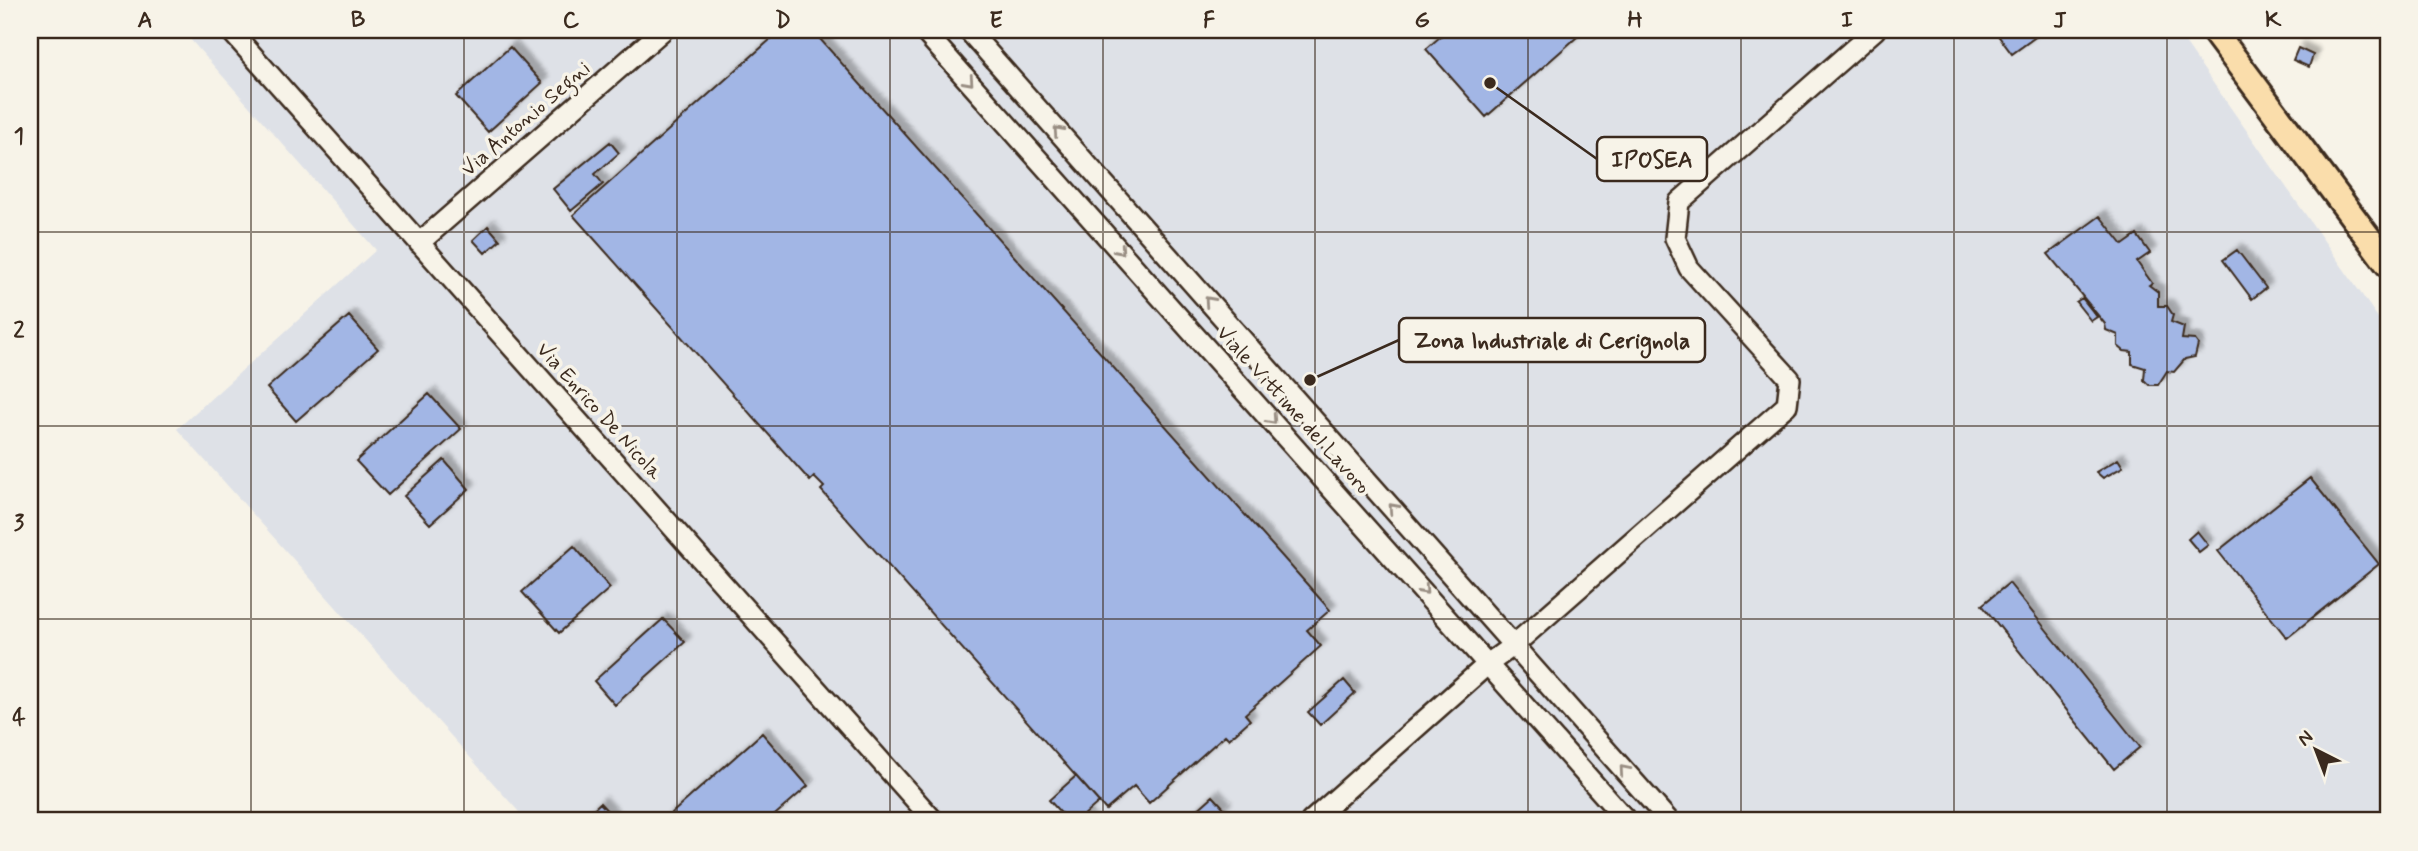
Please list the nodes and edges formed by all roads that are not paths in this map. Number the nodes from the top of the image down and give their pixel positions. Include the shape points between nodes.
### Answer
1 (230, 30) edge
2 (663, 30) edge
3 (923, 30) edge
4 (968, 30) edge
5 (1875, 30) edge
6 (2213, 30) edge
7 (419, 243) junction
8 (2388, 264) edge
9 (1514, 645) junction
10 (1489, 663) junction
11 (934, 821) edge
12 (1311, 821) edge
13 (1627, 821) edge
14 (1669, 821) edge

1 - 7 street, Via Enrico De Nicola
2 - 7 street, Via Antonio Segni
3 -> 10 street, Viale Vittime del Lavoro
9 -> 4 street, Viale Vittime del Lavoro
5 - 9 street via 1679,202 1675,238 1689,268 1790,379 1787,405
6 - 8 main road
7 - 11 street, Via Enrico De Nicola
9 - 10 street
14 -> 9 street, Viale Vittime del Lavoro
10 - 12 street
10 - 13 street, Viale Vittime del Lavoro

